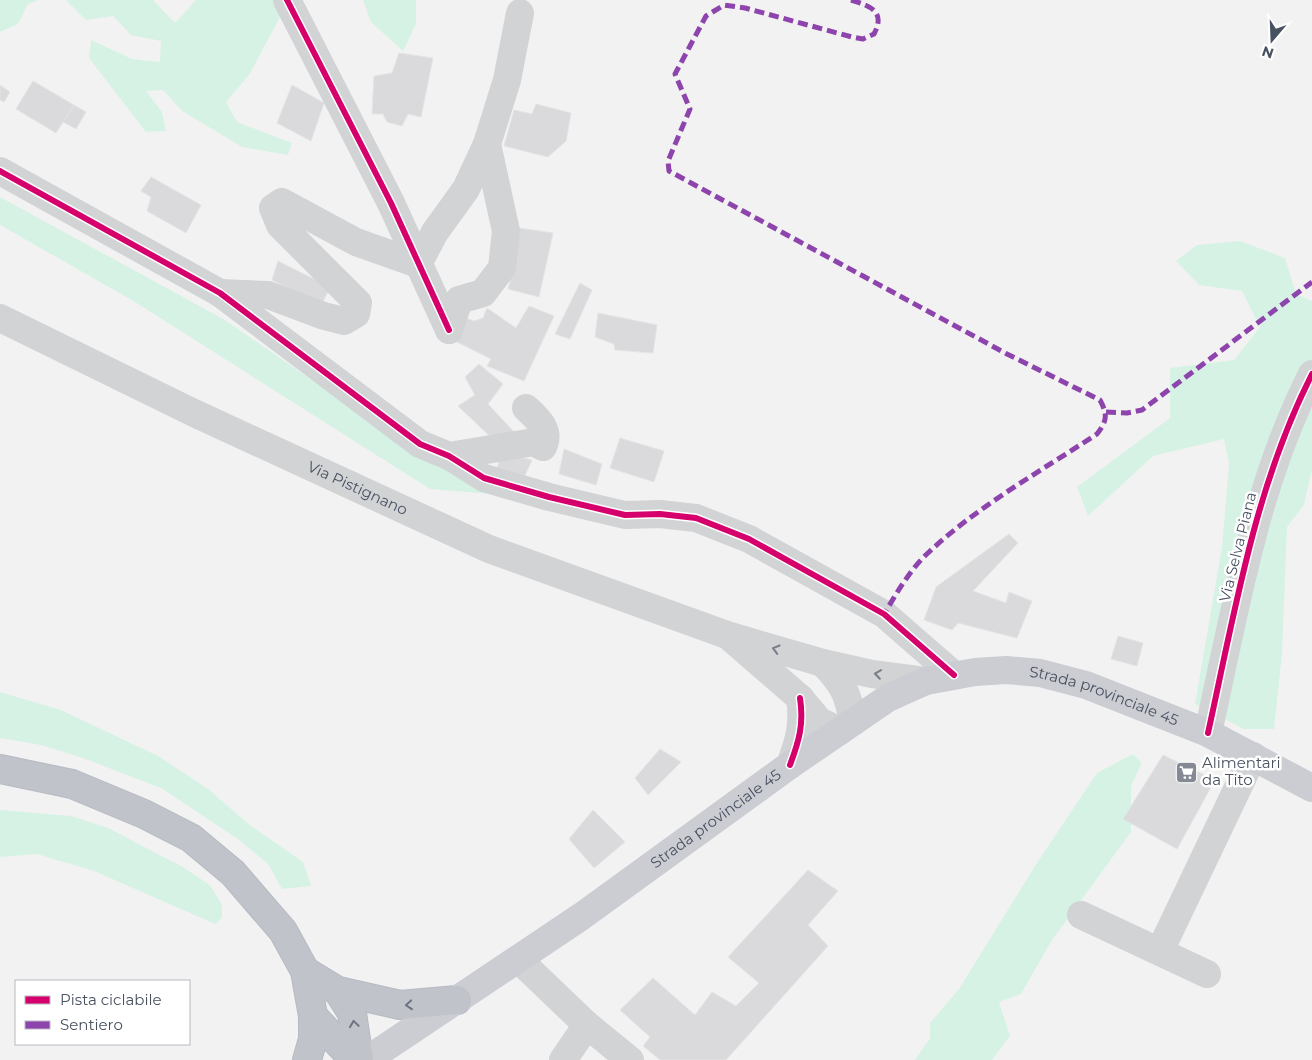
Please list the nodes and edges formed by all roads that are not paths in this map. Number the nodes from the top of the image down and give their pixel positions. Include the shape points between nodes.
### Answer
1 (287, 0) edge
2 (520, 13) dead end
3 (487, 144) junction
4 (0, 171) edge
5 (418, 264) junction
6 (220, 292) junction
7 (0, 318) edge
8 (1312, 374) edge
9 (526, 408) dead end
10 (448, 456) junction
11 (727, 635) junction
12 (823, 663) junction
13 (954, 675) junction
14 (926, 681) junction
15 (800, 698) junction
16 (846, 726) junction
17 (1208, 733) junction
18 (1253, 756) junction
19 (790, 765) junction
20 (0, 769) edge
21 (1312, 788) edge
22 (1080, 914) dead end
23 (1160, 951) junction
24 (518, 959) junction
25 (305, 971) junction
26 (1207, 974) dead end
27 (338, 991) junction
28 (457, 1000) junction
29 (313, 1016) junction
30 (587, 1025) junction
31 (307, 1060) edge
32 (354, 1060) edge
33 (359, 1060) edge
34 (367, 1060) edge
35 (563, 1060) edge
36 (630, 1060) edge

1 - 5 street via 391,203
2 - 3 street via 506,80
3 - 5 street via 466,189 435,232
3 - 5 street via 506,231 502,268 483,293 459,300 449,330
4 - 6 street
5 - 6 street via 356,242 282,202 274,208 280,225 358,303 356,314 344,321 268,294
6 - 10 street via 420,444
7 - 11 street, Via Pistignano via 194,413 489,549
8 - 17 street, Via Selva Piana via 1296,406 1256,517
9 - 10 street via 546,431 543,447 534,442
10 - 13 street via 484,478 549,497 625,515 696,518 749,539 884,614
12 -> 11 street, Via Pistignano
11 - 15 street
14 -> 12 street, Via Pistignano
12 - 16 street via 841,681 848,695
13 - 14 main road, Strada provinciale 45
13 - 17 main road, Strada provinciale 45 via 1006,670 1040,673 1086,685
14 - 16 main road, Strada provinciale 45 via 888,698
15 - 16 street via 819,721
15 - 19 street via 803,718
16 - 19 main road, Strada provinciale 45
17 - 18 main road, Strada provinciale 45
18 - 21 main road, Strada provinciale 45
18 - 23 street
19 - 24 main road, Strada provinciale 45
20 - 25 highway via 72,784 191,838 234,873 283,931
22 - 23 street
23 - 26 street
24 - 28 main road, Strada provinciale 45
24 - 30 street
25 - 27 highway
25 - 29 highway
28 -> 27 highway via 400,1006
33 -> 27 highway via 352,1013
28 - 34 main road, Strada provinciale 45
29 - 31 highway via 313,1039
29 - 32 highway
30 - 35 street
30 - 36 street

